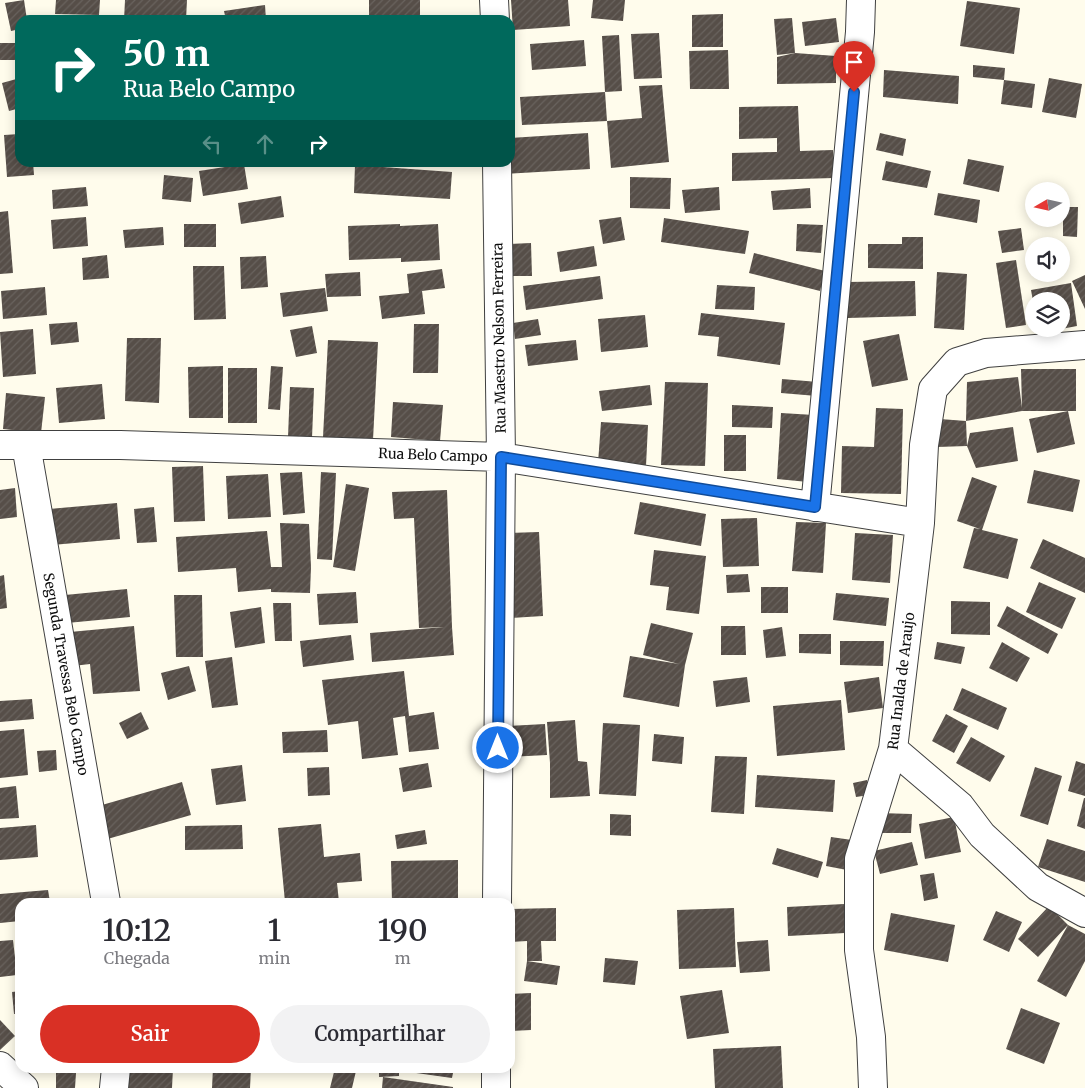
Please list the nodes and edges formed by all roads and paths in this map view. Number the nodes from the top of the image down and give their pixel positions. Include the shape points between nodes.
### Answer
1 (494, 0) edge
2 (861, 0) edge
3 (495, 15) edge
4 (497, 167) edge
5 (1085, 345) edge
6 (13, 445) edge
7 (501, 457) junction
8 (815, 507) junction
9 (920, 523) junction
10 (893, 749) junction
11 (105, 898) edge
12 (497, 898) edge
13 (1085, 913) edge
14 (0, 1066) edge
15 (116, 1073) edge
16 (496, 1073) edge
17 (24, 1088) edge
18 (114, 1088) edge
19 (496, 1088) edge
20 (873, 1088) edge

1 - 3 street
2 - 8 street
4 - 7 street, Rua Maestro Nelson Ferreira
5 - 9 street, Rua Inalda de Araujo via 986,353 957,362 933,389 924,445
6 - 7 street, Rua Belo Campo via 120,445
6 - 11 street, Segunda Travessa Belo Campo
7 - 8 street, Rua Belo Campo
7 - 12 street, Rua Maestro Nelson Ferreira
8 - 9 street, Rua Belo Campo
9 - 10 street, Rua Inalda de Araujo
10 - 13 street via 960,806 982,835 1038,888
10 - 20 street, Rua Inalda de Araujo via 859,858 859,950 871,1037
14 - 17 street
15 - 18 street
16 - 19 street

